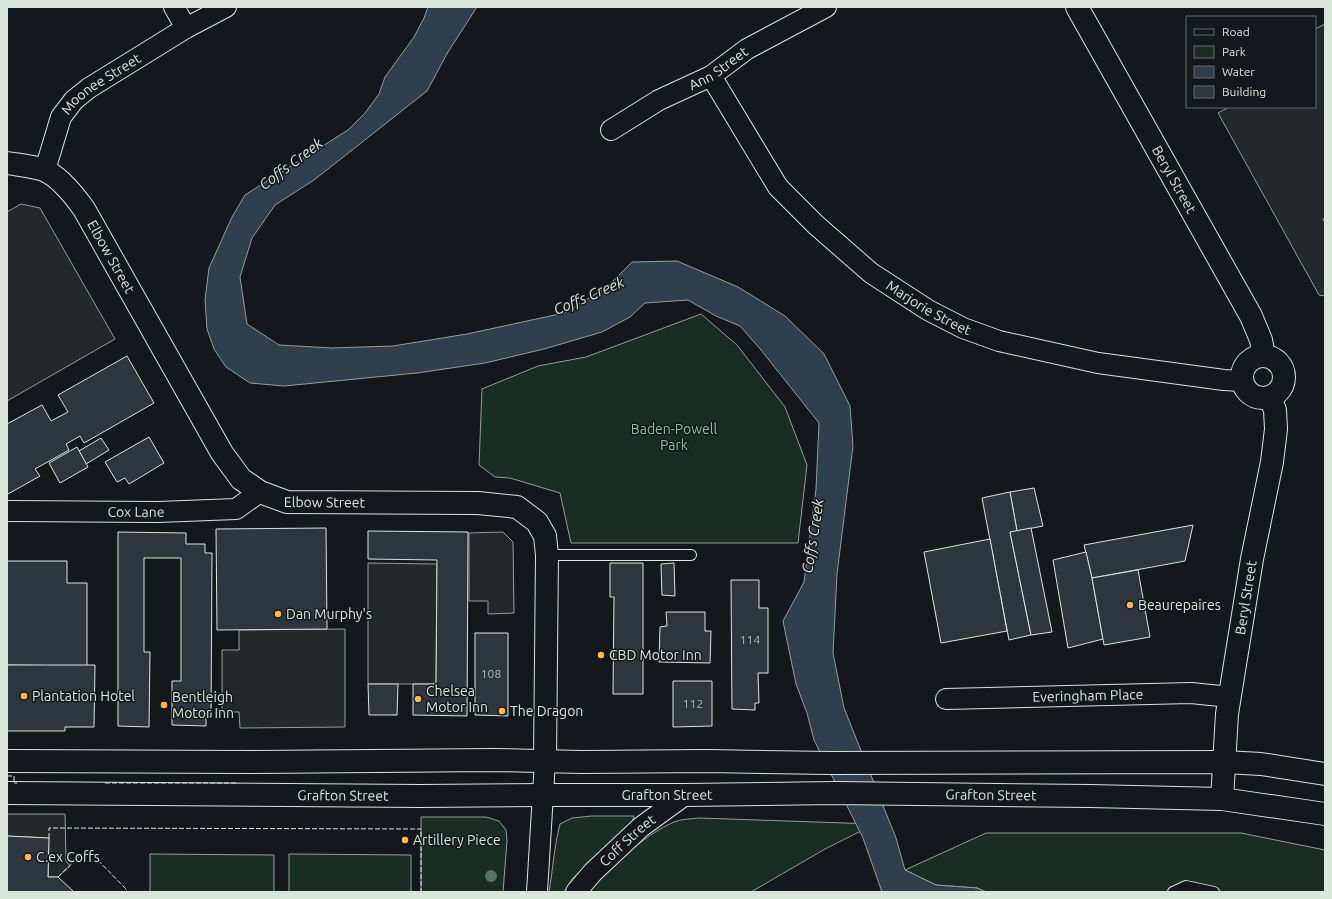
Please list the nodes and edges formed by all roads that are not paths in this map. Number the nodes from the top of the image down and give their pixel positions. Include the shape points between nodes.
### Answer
1 (174, 7) edge
2 (226, 7) edge
3 (826, 7) edge
4 (1077, 7) edge
5 (186, 28) junction
6 (711, 76) junction
7 (611, 130) dead end
8 (7, 164) edge
9 (44, 170) junction
10 (1264, 356) junction
11 (1242, 381) junction
12 (1270, 398) junction
13 (260, 492) junction
14 (7, 510) edge
15 (547, 555) junction
16 (691, 555) dead end
17 (1230, 697) junction
18 (946, 699) dead end
19 (7, 761) edge
20 (545, 761) junction
21 (1224, 762) junction
22 (1325, 774) edge
23 (7, 793) edge
24 (543, 795) junction
25 (685, 795) junction
26 (1222, 799) junction
27 (1325, 814) edge
28 (537, 892) edge
29 (576, 892) edge
30 (1172, 892) edge
31 (1214, 892) edge

1 - 5 street
2 - 5 street, Moonee Street
3 - 6 street, Ann Street via 747,49
4 - 10 main road, Beryl Street via 1251,316 1261,340
5 - 9 street, Moonee Street via 74,100 61,117
6 - 7 street, Ann Street via 659,100
6 - 11 street, Marjorie Street via 778,187 871,274 928,310 963,328 1000,341 1098,362
8 - 9 main road
9 - 13 main road, Elbow Street via 71,191 84,209 222,453 241,479
10 - 11 main road via 1258,356 1247,363 1243,368
10 - 12 main road via 1272,357 1284,370 1283,386
11 - 12 main road via 1252,396
12 - 17 main road, Beryl Street via 1276,428 1272,462 1252,559
13 - 14 street, Cox Lane via 236,509 158,512
13 - 15 main road, Elbow Street via 287,502 478,503 517,507 537,522 545,536
15 - 16 lane
15 - 20 main road, Elbow Street
17 - 18 street, Everingham Place via 1191,694
17 - 21 main road, Beryl Street
19 - 20 main road
20 - 21 main road
20 - 24 street
21 - 22 main road via 1261,764
21 - 26 main road, Beryl Street
23 - 24 main road, Grafton Street
24 - 25 main road, Grafton Street
24 - 28 street
25 - 26 main road, Grafton Street via 836,793
25 - 29 street, Coff Street via 641,828 593,872
26 - 27 main road, Grafton Street
30 - 31 lane via 1186,886

